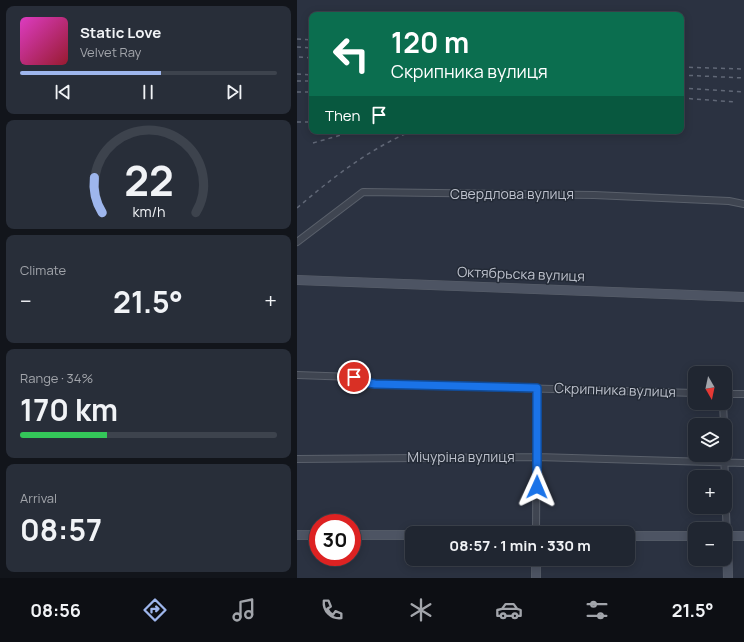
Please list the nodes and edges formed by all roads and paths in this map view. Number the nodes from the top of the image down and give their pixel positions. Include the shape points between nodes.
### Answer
1 (744, 204) edge
2 (297, 242) edge
3 (297, 280) edge
4 (744, 297) edge
5 (297, 375) edge
6 (537, 388) junction
7 (688, 393) edge
8 (732, 394) edge
9 (744, 394) edge
10 (537, 457) junction
11 (297, 459) edge
12 (724, 463) junction
13 (744, 464) edge
14 (724, 470) edge
15 (536, 526) edge
16 (297, 535) edge
17 (309, 535) edge
18 (361, 535) edge
19 (405, 535) edge
20 (635, 536) edge
21 (688, 536) edge
22 (732, 536) edge
23 (744, 536) edge
24 (536, 566) edge
25 (727, 566) edge
26 (536, 578) edge
27 (727, 578) edge

1 - 2 street, Свердлова вулиця via 729,201 594,195 363,192
3 - 4 main road, Октябрьска вулиця
5 - 6 street, Скрипника вулиця via 354,377 375,384
6 - 7 street, Скрипника вулиця
6 - 10 street
8 - 9 street
10 - 11 street, Мічуріна вулиця
10 - 12 street, Мічуріна вулиця
10 - 15 street
12 - 13 street, Мічуріна вулиця
12 - 14 street
16 - 17 main road
18 - 19 main road
20 - 21 main road
22 - 23 main road
24 - 26 main road
25 - 27 main road

